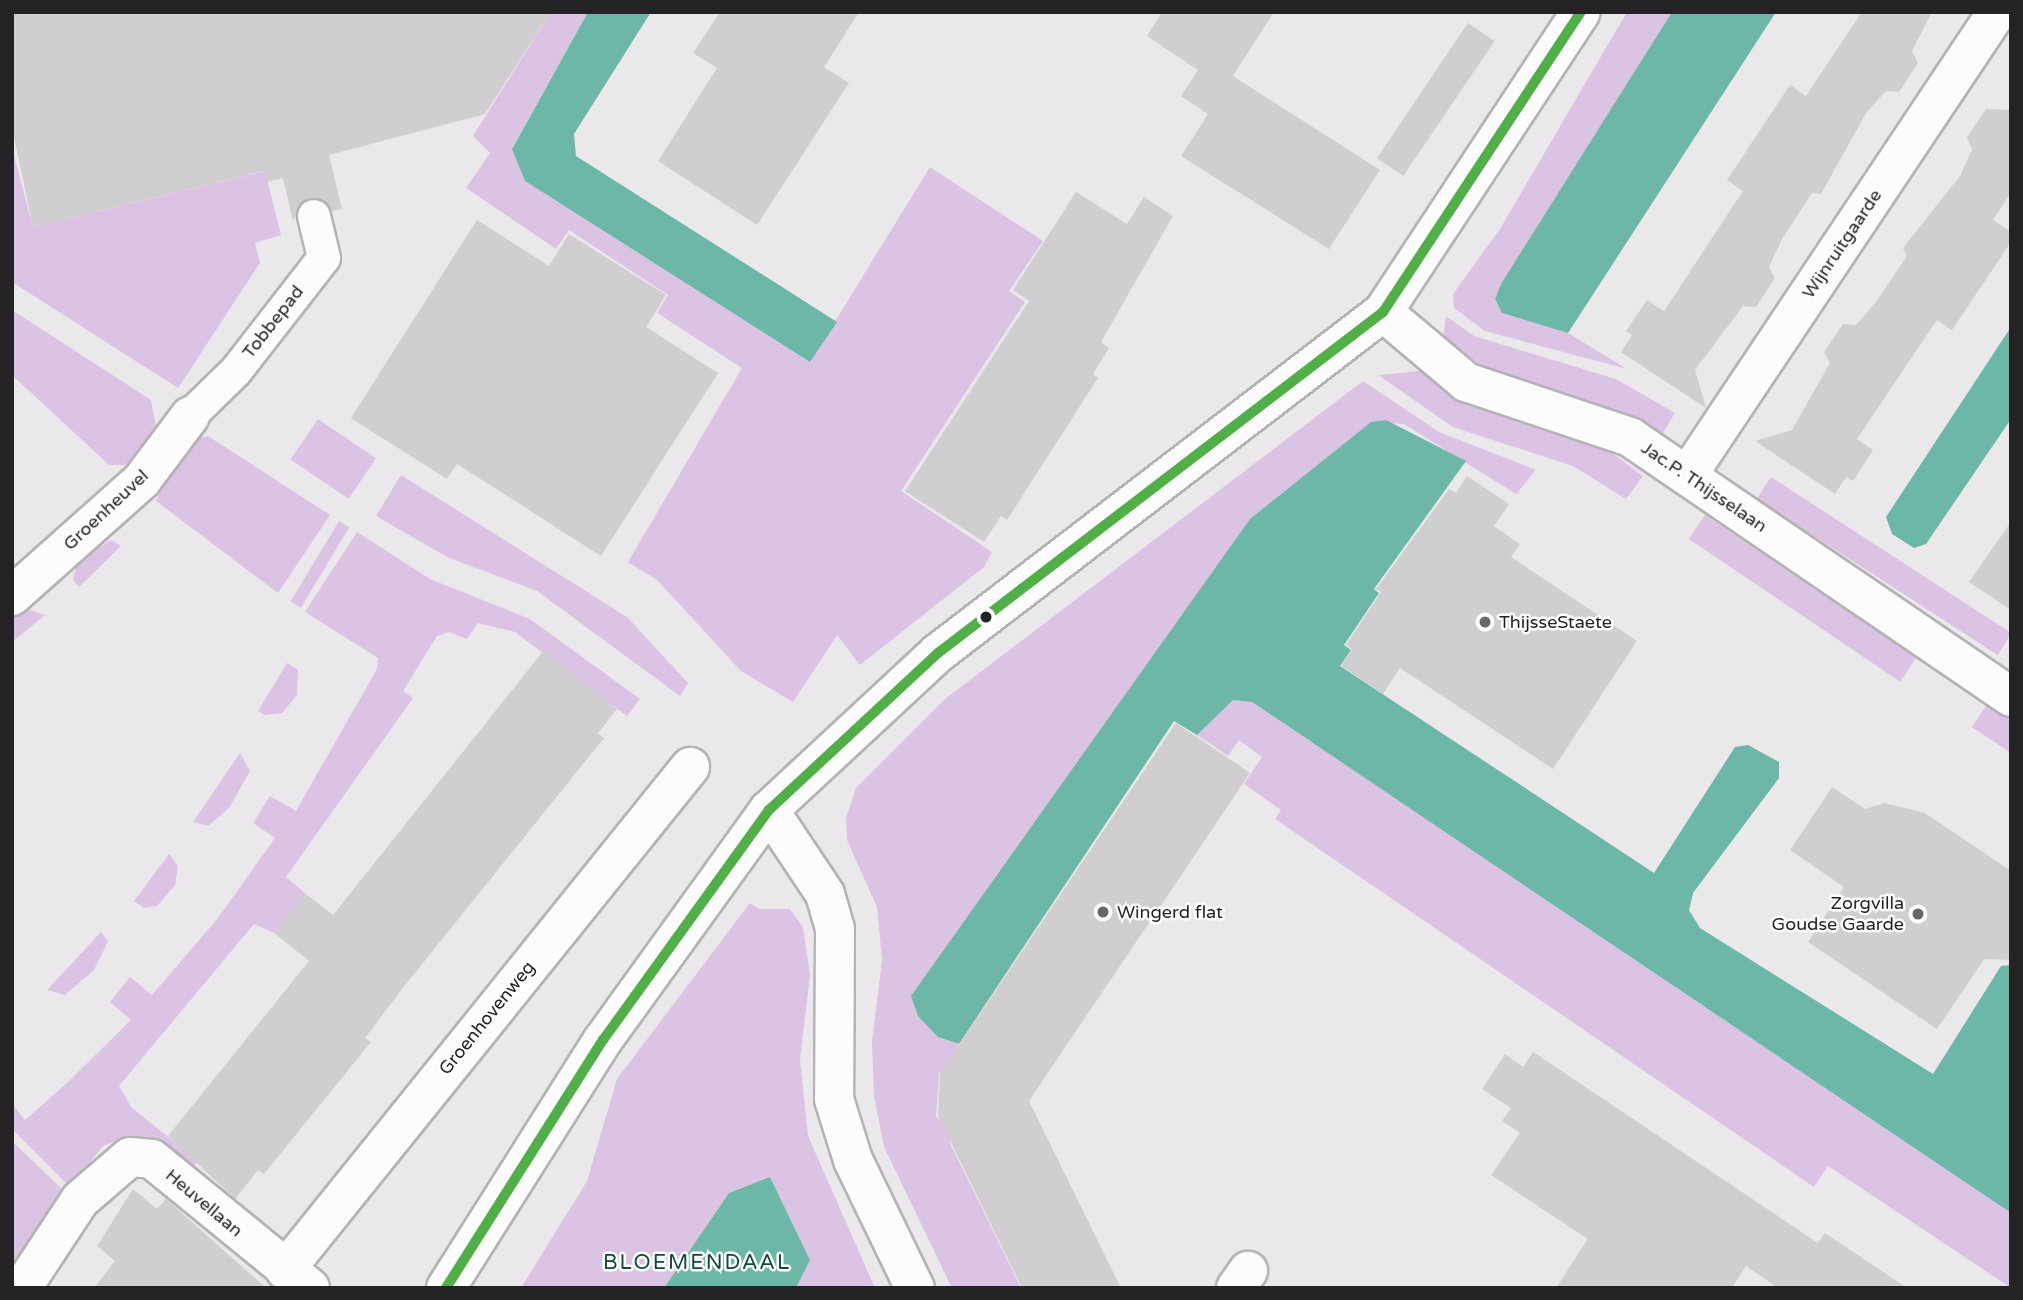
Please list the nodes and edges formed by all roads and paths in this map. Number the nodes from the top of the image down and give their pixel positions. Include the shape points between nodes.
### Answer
1 (1581, 12) edge
2 (1997, 12) edge
3 (314, 216) dead end
4 (1383, 312) junction
5 (191, 416) joint
6 (1687, 476) junction
7 (12, 596) edge
8 (2011, 697) edge
9 (690, 767) dead end
10 (769, 810) junction
11 (297, 1279) edge
12 (22, 1288) edge
13 (446, 1288) edge
14 (915, 1288) edge

1 - 4 street
2 - 6 street, Wijnruitgaarde
3 - 5 street, Tobbepad via 324,258 236,371
4 - 6 street, Jac.P. Thijsselaan via 1466,382 1630,437
4 - 10 street via 938,653
5 - 7 street, Groenheuvel via 142,480
6 - 8 street, Jac.P. Thijsselaan
9 - 11 street, Groenhovenweg
10 - 13 street via 603,1040
10 - 14 street via 825,894 835,929 834,1099 853,1160
11 - 12 street, Heuvellaan via 152,1159 130,1157 80,1200

